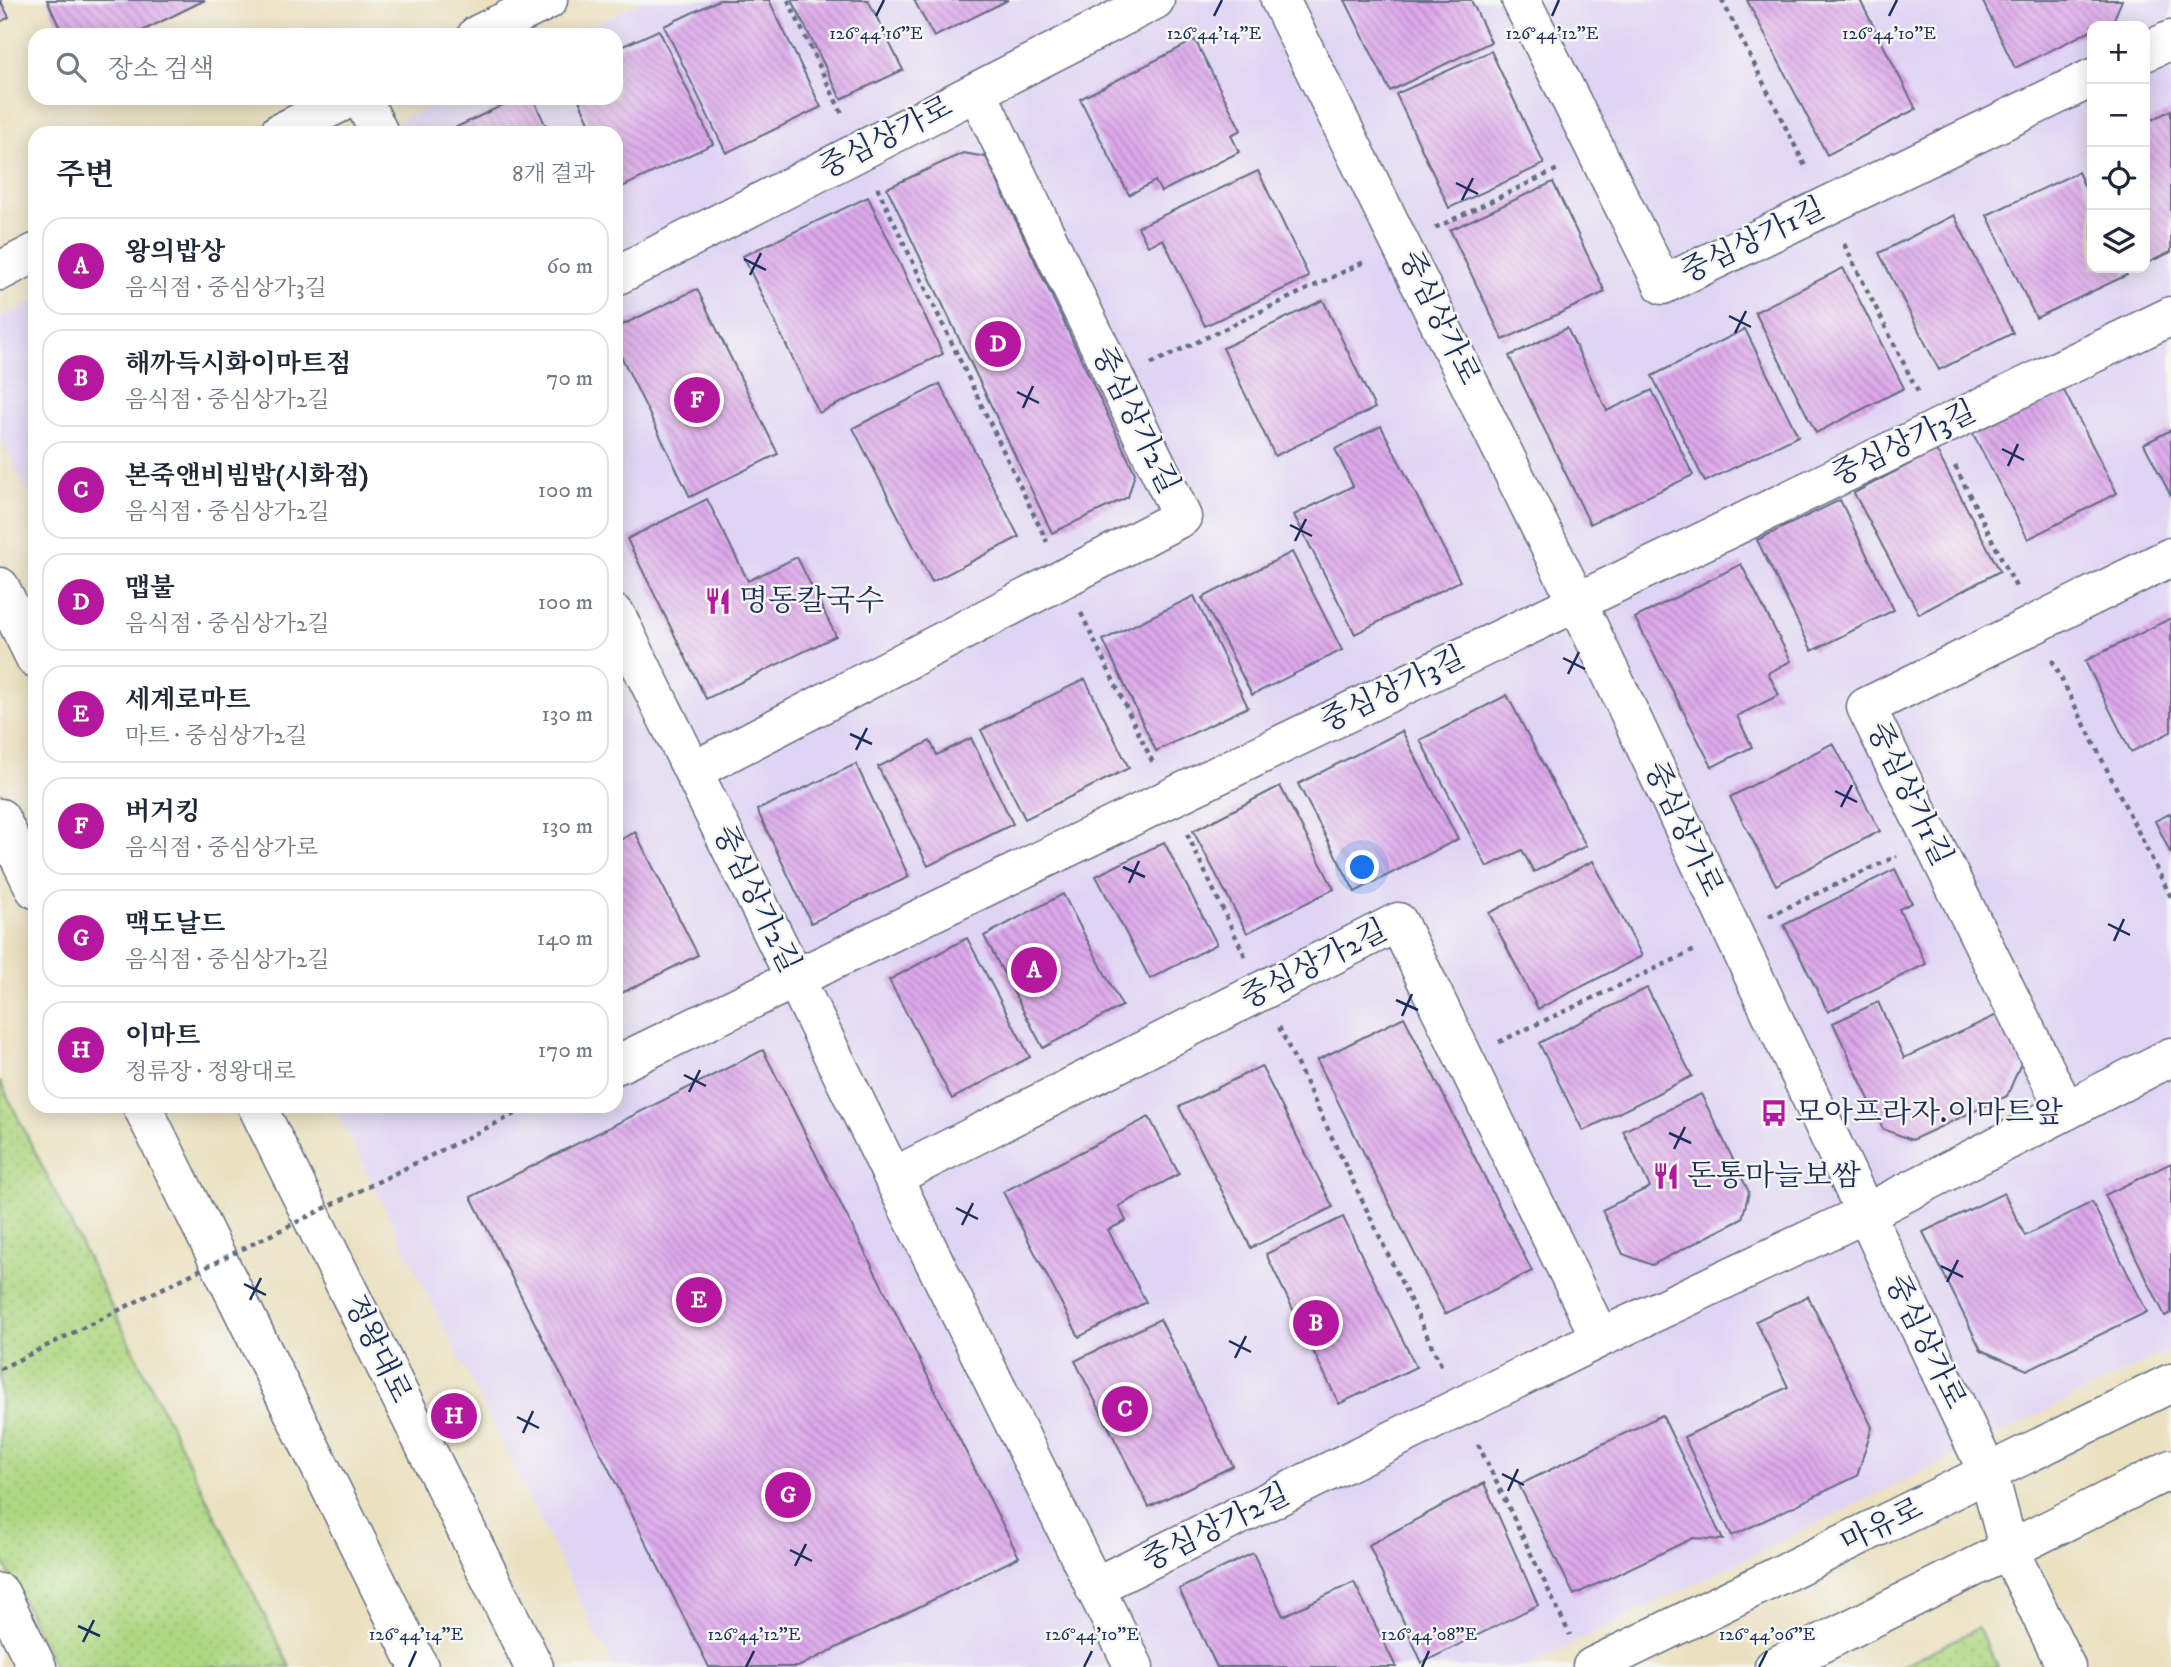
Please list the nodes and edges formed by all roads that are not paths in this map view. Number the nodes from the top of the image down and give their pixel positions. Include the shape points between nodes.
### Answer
1 (548, 0) edge
2 (1155, 0) edge
3 (1280, 0) edge
4 (1521, 0) edge
5 (491, 28) edge
6 (2171, 40) edge
7 (2150, 50) edge
8 (2087, 80) edge
9 (976, 92) junction
10 (336, 105) edge
11 (365, 105) edge
12 (293, 126) edge
13 (376, 126) edge
14 (28, 257) edge
15 (0, 271) edge
16 (623, 272) edge
17 (2171, 316) edge
18 (2171, 557) edge
19 (0, 587) edge
20 (1577, 602) junction
21 (623, 629) edge
22 (28, 644) edge
23 (693, 771) junction
24 (0, 818) edge
25 (28, 875) edge
26 (795, 978) junction
27 (2171, 1057) edge
28 (623, 1062) edge
29 (2066, 1111) junction
30 (145, 1113) edge
31 (260, 1113) edge
32 (892, 1178) junction
33 (1864, 1214) junction
34 (1600, 1338) junction
35 (2171, 1383) edge
36 (2171, 1469) edge
37 (1989, 1475) junction
38 (2009, 1550) junction
39 (1094, 1587) junction
40 (0, 1593) edge
41 (37, 1667) edge
42 (419, 1667) edge
43 (534, 1667) edge
44 (1134, 1667) edge
45 (1592, 1667) edge
46 (1774, 1667) edge
47 (2066, 1667) edge

1 - 5 street
2 - 9 street, 중심상가로
3 - 20 street, 중심상가로
4 - 8 street, 중심상가1길 via 1663,285
6 - 7 street
9 - 16 street, 중심상가로
9 - 23 street, 중심상가2길 via 1182,517
10 - 12 street
11 - 13 street
14 - 15 street
17 - 20 street, 중심상가3길
18 - 29 street, 중심상가1길 via 1866,706
19 - 22 street
20 - 26 street, 중심상가3길
20 - 33 street, 중심상가로
21 - 23 street, 중심상가2길
23 - 26 street, 중심상가2길
24 - 25 street
26 - 28 street, 중심상가3길
26 - 32 street, 중심상가2길
27 - 29 street
29 - 33 street
30 - 42 street
31 - 43 street, 정왕대로
32 - 34 street, 중심상가2길 via 1398,922
32 - 39 street, 중심상가2길
33 - 34 street, 중심상가2길
33 - 37 street, 중심상가로
34 - 39 street, 중심상가2길
35 - 37 street, 마유로
36 - 38 street
37 - 38 street, 중심상가로
37 - 45 street, 마유로
38 - 46 street
38 - 47 street, 중심상가로
39 - 44 street, 중심상가2길
40 - 41 street

